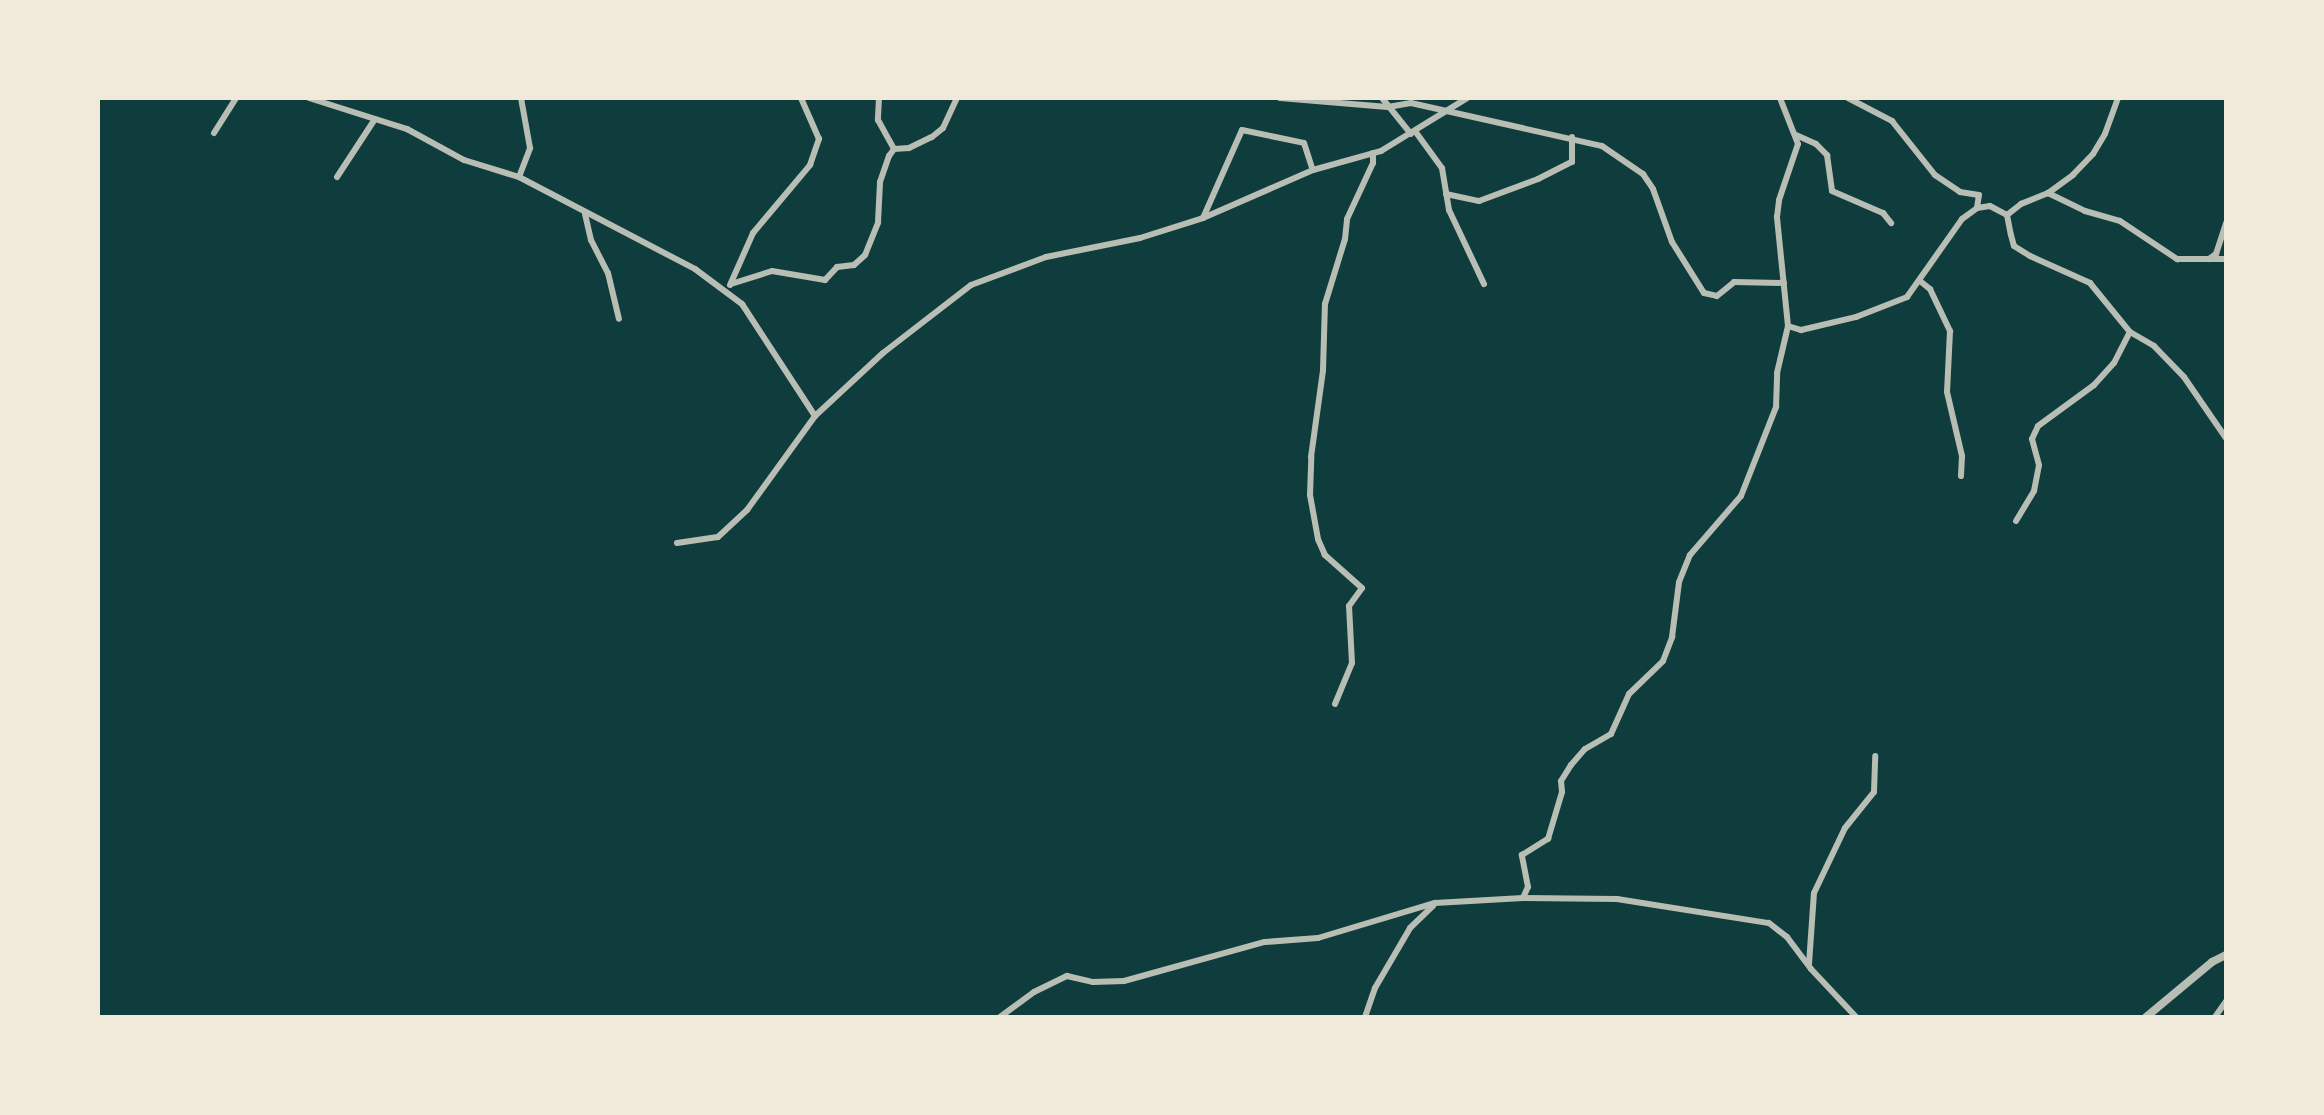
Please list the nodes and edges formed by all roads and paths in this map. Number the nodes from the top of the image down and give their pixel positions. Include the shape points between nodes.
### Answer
1 (236, 98) edge
2 (309, 98) edge
3 (333, 98) edge
4 (521, 98) edge
5 (801, 98) edge
6 (879, 98) edge
7 (957, 98) edge
8 (1280, 98) edge
9 (1382, 98) edge
10 (1467, 98) edge
11 (1780, 98) edge
12 (1850, 98) edge
13 (2118, 98) edge
14 (327, 105) junction
15 (1388, 107) junction
16 (1450, 109) junction
17 (375, 119) junction
18 (214, 133) dead end
19 (1413, 133) junction
20 (1796, 135) junction
21 (1572, 137) junction
22 (894, 149) junction
23 (1373, 153) junction
24 (1313, 170) junction
25 (337, 177) dead end
26 (519, 177) junction
27 (2048, 193) junction
28 (1446, 194) junction
29 (1977, 208) junction
30 (585, 214) junction
31 (2007, 215) junction
32 (1203, 218) junction
33 (1891, 223) dead end
34 (2226, 223) edge
35 (2226, 259) edge
36 (2206, 261) junction
37 (1920, 281) junction
38 (1784, 283) junction
39 (731, 284) junction
40 (1484, 284) dead end
41 (728, 292) junction
42 (619, 319) dead end
43 (1788, 326) junction
44 (2130, 332) junction
45 (815, 416) junction
46 (2226, 438) edge
47 (1961, 476) dead end
48 (2016, 521) dead end
49 (677, 543) dead end
50 (1335, 704) dead end
51 (1875, 756) dead end
52 (1523, 898) junction
53 (1435, 903) junction
54 (2226, 955) edge
55 (1809, 964) junction
56 (2226, 1001) edge
57 (1000, 1017) edge
58 (1365, 1017) edge
59 (1856, 1017) edge
60 (2146, 1017) edge
61 (2215, 1017) edge

1 - 18 street
2 - 14 street
3 - 14 street
4 - 26 street via 530,148
5 - 39 street via 819,139 810,165 753,233
6 - 22 street via 878,120
7 - 22 street via 943,128 932,137
8 - 15 street
9 - 15 street
10 - 16 street
11 - 20 street
12 - 29 street via 1892,121 1935,175 1960,192 1979,195
13 - 27 street via 2093,154
14 - 17 street
15 - 16 street via 1411,103
15 - 19 street
16 - 19 street
16 - 21 street
17 - 25 street
17 - 26 street via 407,129 464,160
19 - 23 street
19 - 28 street via 1442,168
20 - 33 street via 1827,155 1832,191 1883,213
20 - 38 street via 1796,158 1777,217
21 - 28 street via 1572,162 1538,179 1479,201
21 - 38 street via 1615,152 1643,174 1672,242 1704,293 1717,296 1734,282
22 - 39 street via 880,182 878,222 865,255 854,265 837,267 825,280 772,271
23 - 24 street
23 - 50 street via 1347,219 1325,304 1323,370 1311,457 1310,495 1318,539 1325,555 1362,588 1349,606 1352,663
24 - 32 street
24 - 32 street via 1304,143 1242,130
26 - 30 street
27 - 31 street
27 - 36 street via 2120,221 2177,259
28 - 40 street
29 - 31 street via 1990,206
29 - 37 street via 1962,219
30 - 41 street via 650,242
30 - 42 street
31 - 44 street via 2014,246 2090,283
32 - 45 street via 1140,238 1046,257 971,285 883,353
34 - 36 street via 2216,254
35 - 36 street
37 - 43 street via 1907,297 1856,317 1801,330
37 - 47 street via 1930,289 1950,331 1947,392 1962,456
38 - 43 street
39 - 41 street
41 - 45 street via 780,358
43 - 52 street via 1776,407 1741,496 1690,555 1663,661 1629,694 1611,734 1585,749 1561,781 1548,839 1522,855 1528,887
44 - 46 street via 2154,346 2184,377
44 - 48 street via 2114,363 2094,385 2038,426 2032,439 2039,465 2034,491
45 - 49 street via 747,510 718,537
51 - 55 street via 1874,792 1845,828 1814,893
52 - 53 street
52 - 55 street via 1617,899 1747,917 1780,931
53 - 57 street via 1318,938 1265,942 1124,981 1067,976
53 - 58 street via 1410,928 1375,988
54 - 60 street
55 - 59 street
56 - 61 street

